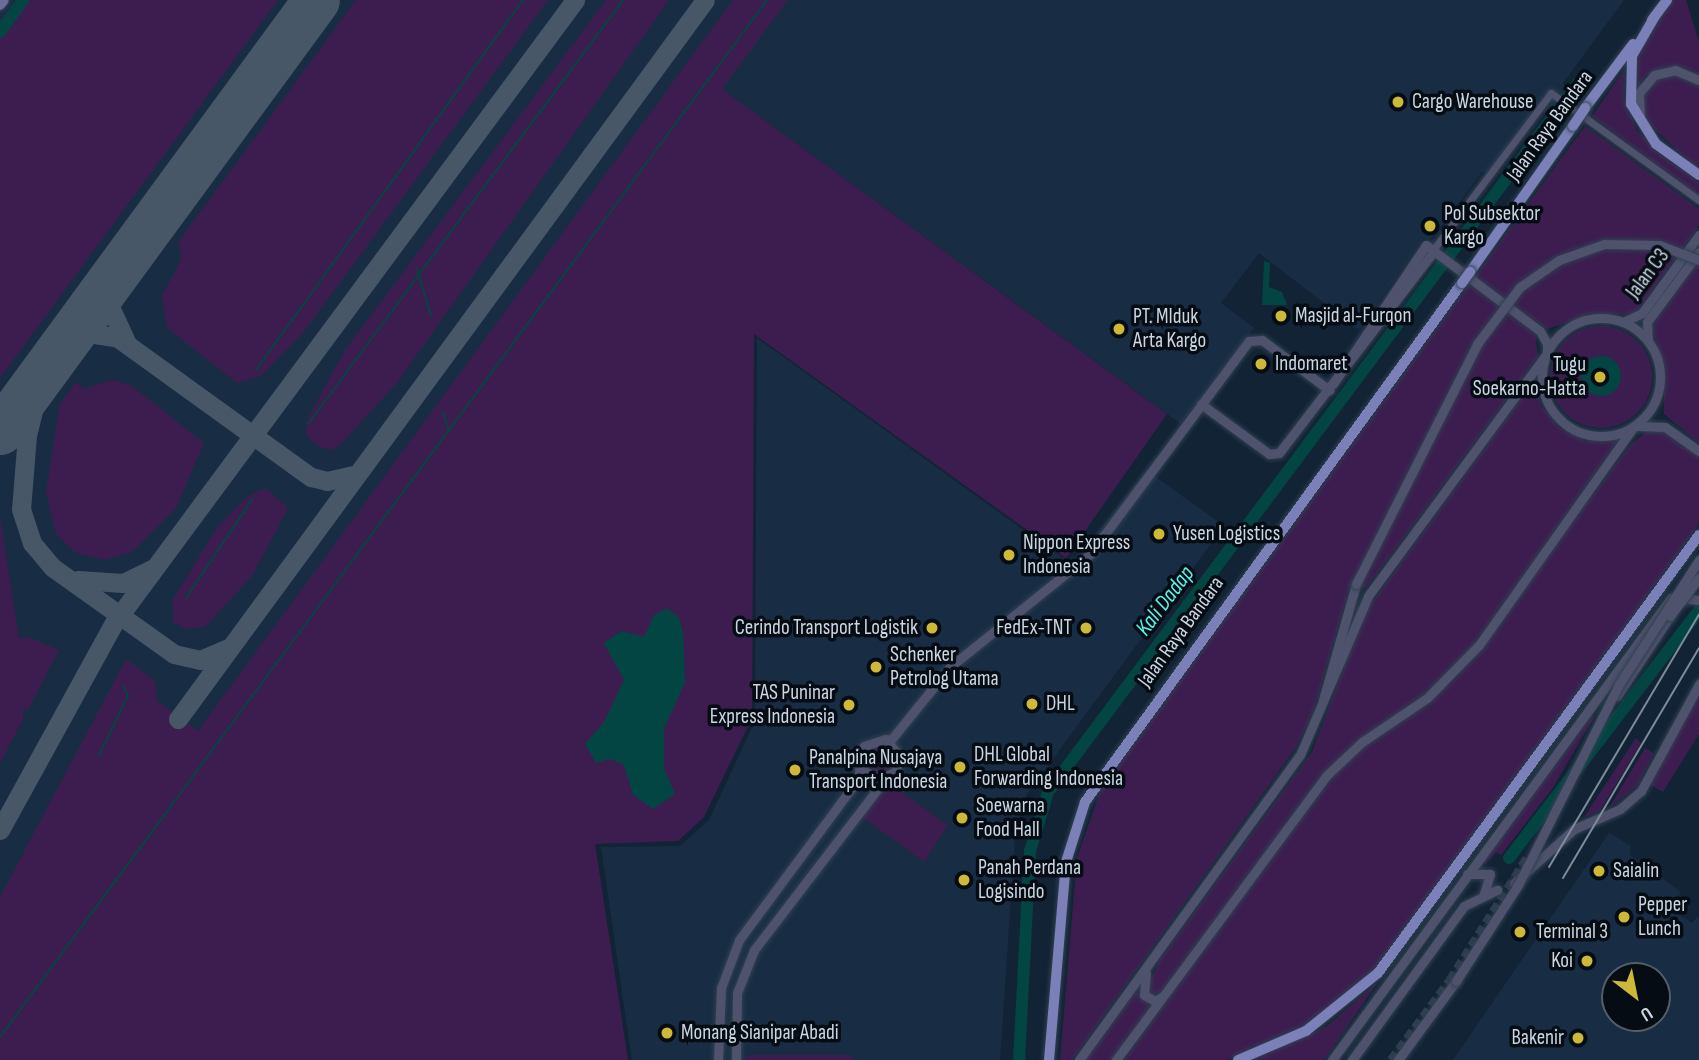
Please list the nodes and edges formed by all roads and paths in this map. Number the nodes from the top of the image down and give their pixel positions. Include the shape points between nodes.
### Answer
1 (4, 0) edge
2 (1667, 0) edge
3 (0, 5) edge
4 (1655, 16) junction
5 (1699, 80) edge
6 (1672, 154) junction
7 (1699, 175) edge
8 (1699, 200) edge
9 (1699, 235) edge
10 (1433, 251) junction
11 (1699, 251) edge
12 (1699, 260) edge
13 (1617, 321) junction
14 (1540, 331) junction
15 (1563, 332) junction
16 (1649, 343) junction
17 (1547, 353) junction
18 (1331, 387) junction
19 (1655, 400) junction
20 (1201, 404) junction
21 (1634, 426) junction
22 (1665, 427) junction
23 (1699, 451) edge
24 (1699, 535) edge
25 (1699, 562) edge
26 (1699, 578) edge
27 (1694, 598) edge
28 (1665, 604) junction
29 (1699, 684) edge
30 (1319, 719) junction
31 (890, 741) junction
32 (860, 762) junction
33 (887, 777) junction
34 (1528, 856) tunnel mouth
35 (1466, 875) junction
36 (1514, 883) dead end
37 (1497, 890) dead end
38 (1484, 894) junction
39 (753, 919) junction
40 (767, 929) junction
41 (1155, 956) junction
42 (727, 964) junction
43 (743, 971) junction
44 (1166, 993) junction
45 (718, 1048) junction
46 (735, 1048) junction
47 (718, 1060) edge
48 (736, 1060) edge
49 (1048, 1060) edge
50 (1079, 1060) edge
51 (1116, 1060) edge
52 (1238, 1060) edge
53 (1332, 1060) edge
54 (1352, 1060) edge
55 (1398, 1060) edge

1 - 3 main road
2 - 4 main road, Jalan Raya Bandara
4 - 6 main road via 1632,56 1629,88 1643,128
4 - 49 main road, Jalan Raya Bandara, bridge via 1090,793 1066,862
5 - 6 street via 1665,71 1649,79 1639,93 1642,120
6 - 7 main road
8 - 10 street via 1551,93
9 - 13 street, Jalan C3 via 1639,316
10 - 14 street
10 - 18 street
11 - 16 street, Jalan C3 via 1647,322
12 - 30 street, bridge via 1659,245 1604,244 1559,260 1520,287 1477,344 1356,584
13 - 15 street via 1591,319
13 - 16 street
14 - 15 street
14 - 17 street
15 - 17 street
16 - 19 street via 1660,373
17 - 21 street via 1545,393 1561,420 1578,431 1601,435
17 - 30 street via 1368,596
18 - 20 street via 1255,338
18 - 20 street via 1283,449 1272,455
19 - 21 street
19 - 22 street
20 - 31 street via 1090,554 950,667
21 - 22 street
21 - 44 street via 1479,645 1427,698 1362,742 1327,775
22 - 23 street
24 - 52 main road via 1378,972 1314,1027
25 - 28 street
25 - 55 street, bridge via 1618,686 1507,904
26 - 34 street, bridge via 1591,733
27 - 28 street
28 - 35 street
29 - 36 street via 1635,798 1574,829
30 - 41 street via 1256,819
31 - 32 street via 867,743
31 - 33 street via 900,761
32 - 33 street via 870,776
32 - 39 street via 856,782
33 - 40 street
35 - 38 street via 1490,874
35 - 53 street
37 - 38 street
38 - 54 street via 1465,906
39 - 40 street
39 - 42 street
40 - 43 street
41 - 44 street via 1142,992 1155,1001
41 - 50 street
42 - 43 street
42 - 45 street via 718,1014
43 - 46 street via 734,1013
44 - 51 street
45 - 46 street
45 - 47 street
46 - 48 street

